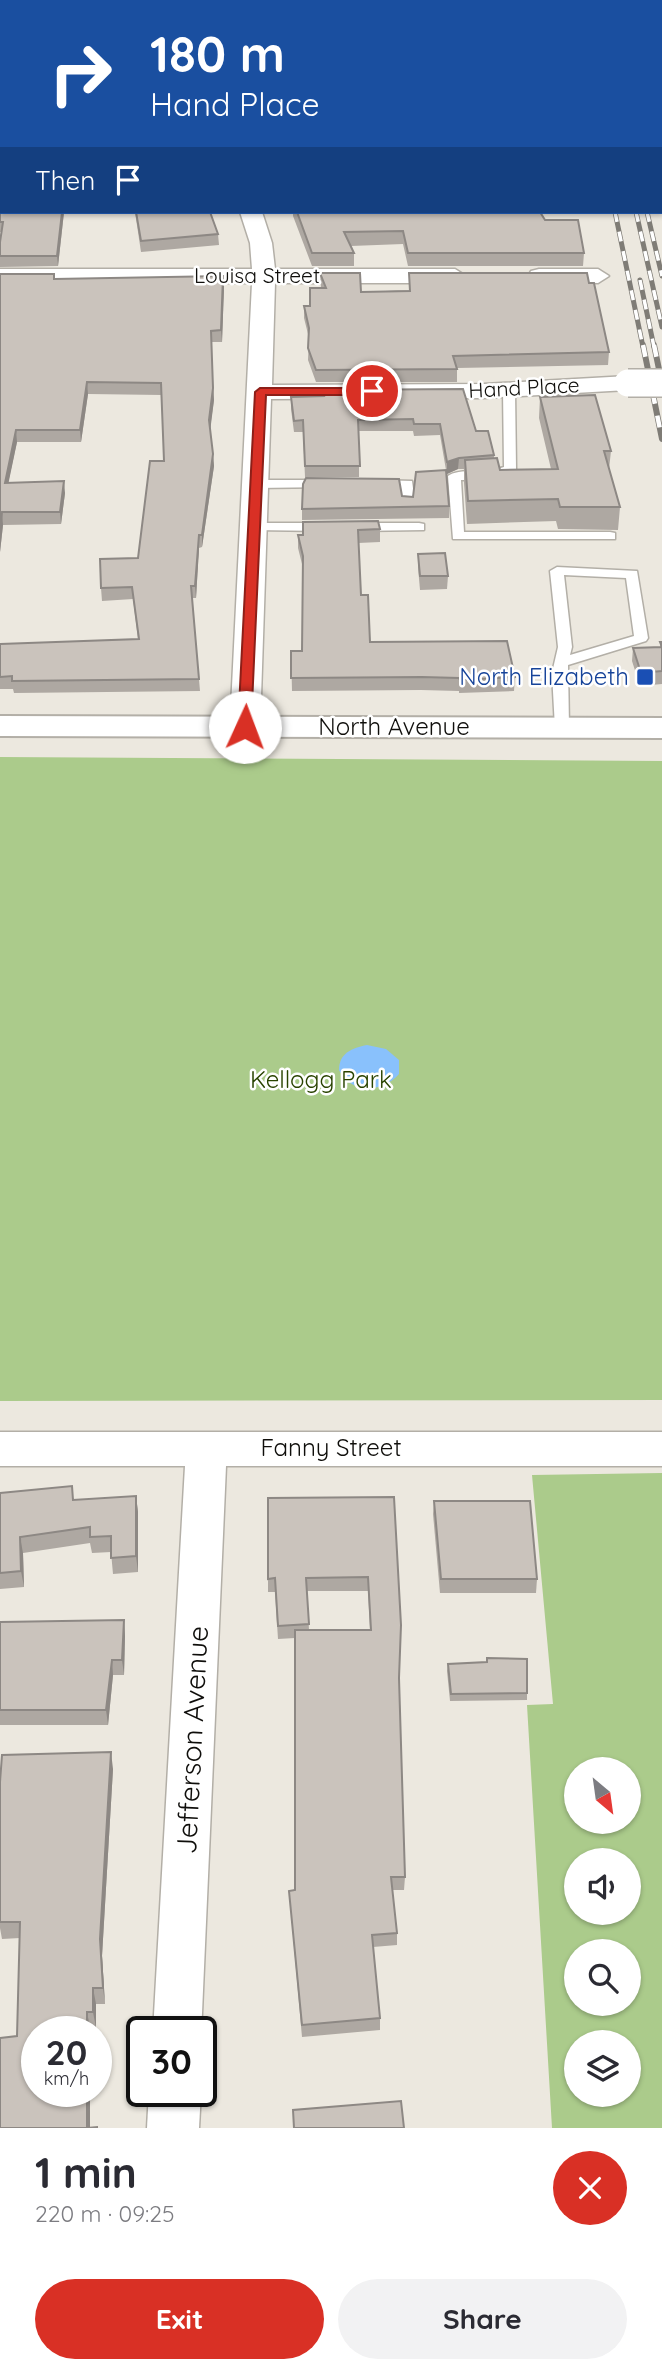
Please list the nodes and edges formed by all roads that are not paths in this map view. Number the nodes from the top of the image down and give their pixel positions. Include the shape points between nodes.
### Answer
1 (252, 214) edge
2 (0, 276) edge
3 (264, 276) junction
4 (473, 276) edge
5 (515, 276) edge
6 (598, 276) dead end
7 (662, 383) edge
8 (509, 390) junction
9 (260, 392) junction
10 (256, 484) junction
11 (338, 484) edge
12 (366, 484) edge
13 (408, 503) edge
14 (254, 527) junction
15 (418, 527) dead end
16 (610, 536) dead end
17 (562, 662) junction
18 (0, 726) edge
19 (245, 727) junction
20 (662, 727) edge
21 (562, 728) junction
22 (206, 1448) junction
23 (0, 1449) edge
24 (662, 1449) edge
25 (179, 2016) edge
26 (174, 2107) edge
27 (173, 2128) edge

1 - 3 street via 261,243
2 - 3 street, Louisa Street
3 - 4 street, Louisa Street
3 - 9 street
5 - 6 street
7 - 8 street, Hand Place, bridge
8 - 9 street, Hand Place
8 - 16 lane via 510,468 491,476 454,477 458,536
9 - 10 street
10 - 11 lane
10 - 14 street
12 - 13 lane via 407,484
14 - 15 lane
14 - 19 street
17 - 17 lane via 565,647 557,571 632,574 641,638
17 - 21 lane
18 - 19 main road, North Avenue
19 - 21 main road, North Avenue
20 - 21 main road, North Avenue
22 - 23 street, Fanny Street
22 - 24 street, Fanny Street
22 - 25 street, Jefferson Avenue
26 - 27 street

